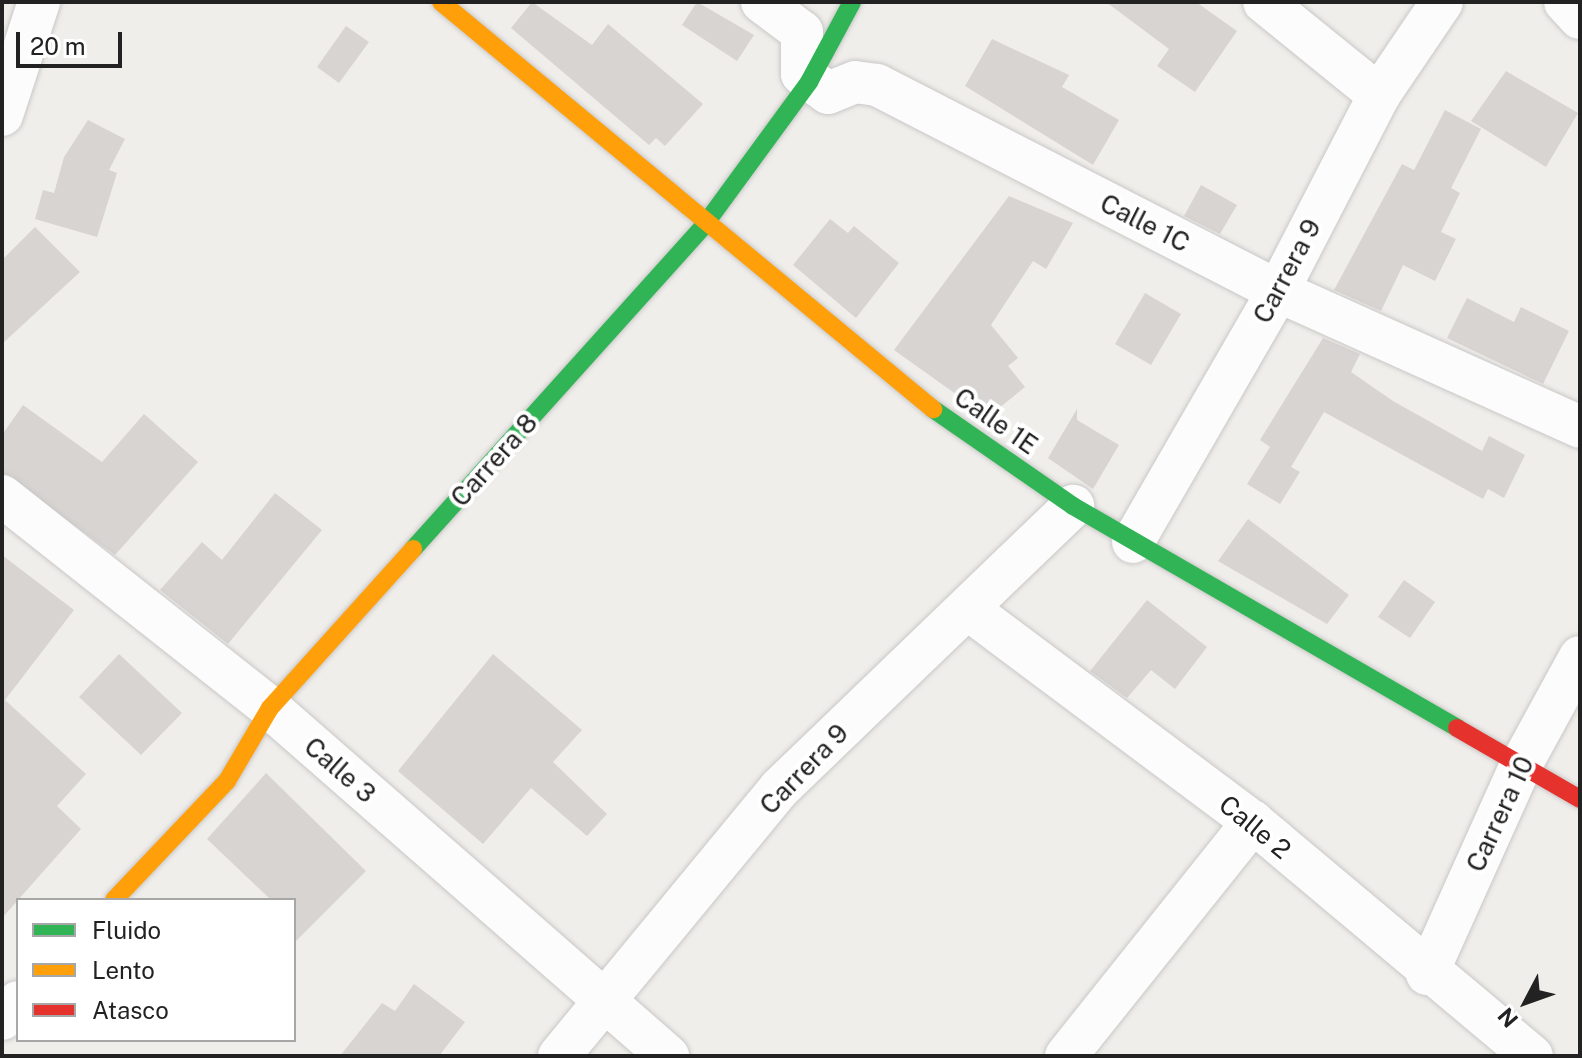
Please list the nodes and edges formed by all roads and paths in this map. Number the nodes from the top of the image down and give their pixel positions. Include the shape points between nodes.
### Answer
1 (39, 2) edge
2 (441, 2) edge
3 (762, 2) edge
4 (1264, 2) edge
5 (1442, 2) edge
6 (1565, 2) edge
7 (850, 7) edge
8 (1580, 18) edge
9 (814, 74) junction
10 (1379, 95) junction
11 (2, 115) edge
12 (703, 227) junction
13 (1278, 291) junction
14 (1580, 427) edge
15 (1073, 506) junction
16 (8, 515) edge
17 (1133, 542) junction
18 (968, 609) junction
19 (1580, 657) edge
20 (270, 708) junction
21 (1522, 763) junction
22 (1580, 799) edge
23 (1253, 822) junction
24 (116, 898) edge
25 (1427, 974) junction
26 (606, 1001) junction
27 (16, 1004) edge
28 (2, 1019) edge
29 (1513, 1049) edge
30 (559, 1056) edge
31 (668, 1056) edge
32 (1066, 1056) edge

1 - 11 street
2 - 12 street, Calle 1E
3 - 9 street via 802,32 801,68
4 - 10 street
5 - 10 street, Carrera 9
6 - 8 street
7 - 9 street, Carrera 8
9 - 12 street, Carrera 8
9 - 13 street, Calle 1C via 831,93 855,82 877,85
10 - 13 street, Carrera 9
12 - 15 street, Calle 1E via 884,375
12 - 20 street, Carrera 8
13 - 14 street, Calle 1C
13 - 17 street, Carrera 9
15 - 17 street, Calle 1E
15 - 18 street, Carrera 9
16 - 20 street, Calle 3
17 - 21 street, Calle 1E
18 - 23 street, Calle 2
18 - 26 street, Carrera 9 via 780,788
19 - 21 street, Carrera 10
20 - 24 street, Carrera 8 via 227,781
20 - 26 street, Calle 3
21 - 22 street, Calle 1E
21 - 25 street, Carrera 10
23 - 25 street, Calle 2
23 - 32 street
25 - 29 street, Calle 2
26 - 30 street, Carrera 9
26 - 31 street, Calle 3
27 - 28 street

